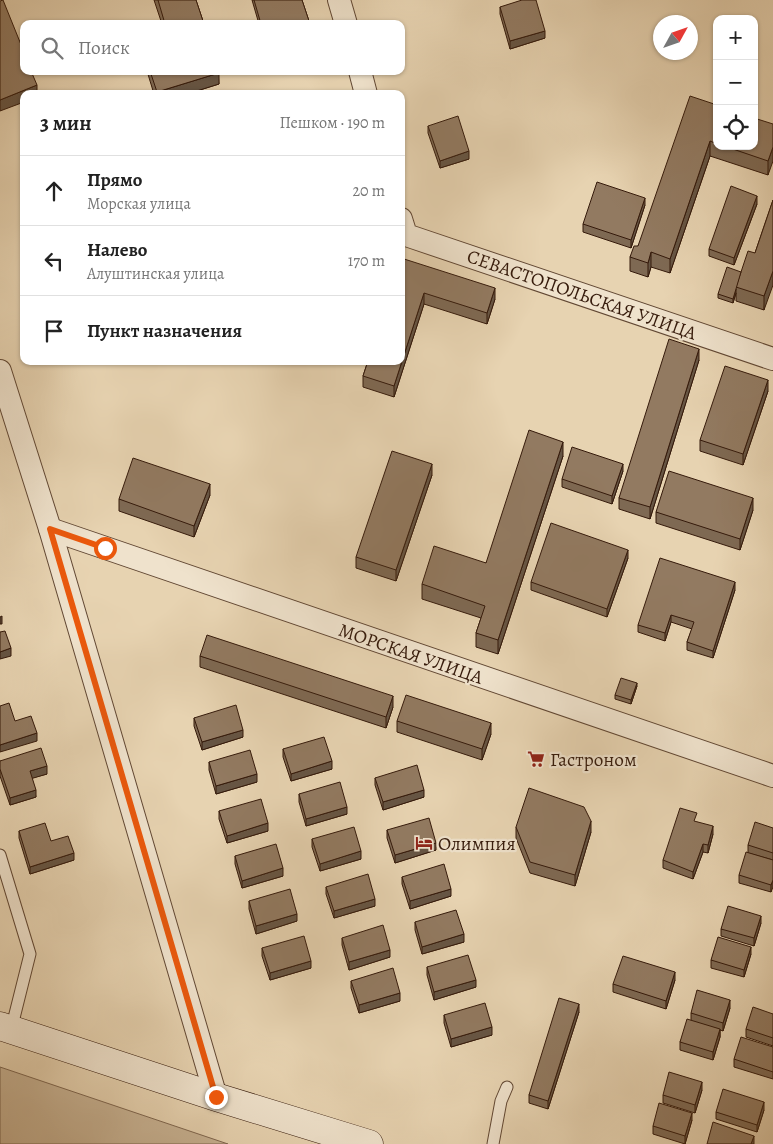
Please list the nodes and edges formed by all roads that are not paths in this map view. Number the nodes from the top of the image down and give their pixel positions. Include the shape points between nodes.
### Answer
1 (339, 0) edge
2 (345, 20) edge
3 (361, 75) edge
4 (365, 90) edge
5 (405, 232) edge
6 (773, 359) edge
7 (0, 370) edge
8 (50, 529) junction
9 (773, 776) edge
10 (0, 855) edge
11 (6, 1028) edge
12 (507, 1087) dead end
13 (216, 1097) junction
14 (369, 1144) edge
15 (493, 1144) edge

1 - 2 street
3 - 4 street
5 - 6 street, СЕВАСТОПОЛЬСКАЯ УЛИЦА via 406,235
7 - 8 street
8 - 9 street, МОРСКАЯ УЛИЦА
8 - 13 street
10 - 11 lane via 30,954
11 - 13 main road
12 - 15 lane
13 - 14 main road

